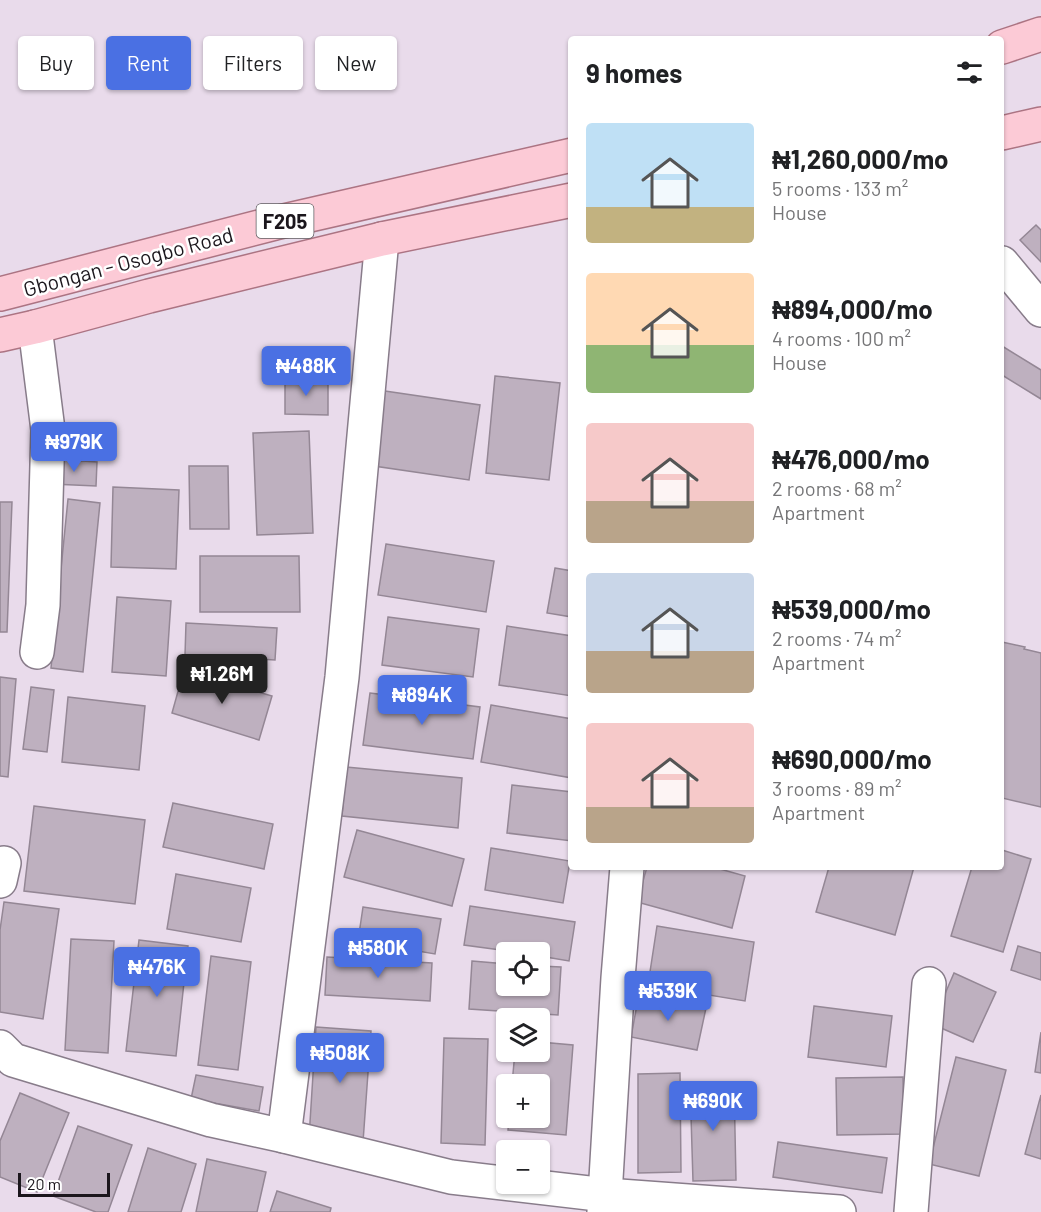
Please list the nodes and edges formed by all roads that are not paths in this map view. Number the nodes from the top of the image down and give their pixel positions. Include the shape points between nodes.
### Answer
1 (1041, 34) edge
2 (1004, 46) edge
3 (1041, 53) edge
4 (1004, 62) edge
5 (1041, 105) edge
6 (1004, 113) edge
7 (1041, 124) edge
8 (1004, 133) edge
9 (568, 156) edge
10 (568, 201) edge
11 (382, 238) junction
12 (1004, 265) edge
13 (0, 294) edge
14 (1041, 310) edge
15 (35, 327) junction
16 (0, 335) edge
17 (37, 652) dead end
18 (627, 870) edge
19 (929, 984) dead end
20 (0, 1047) edge
21 (284, 1136) junction
22 (605, 1204) edge
23 (839, 1212) edge
24 (911, 1212) edge

1 - 2 main road
3 - 4 main road
5 - 6 main road
7 - 8 main road
9 - 13 main road, Gbongan - Osogbo Road / F205 via 275,223
10 - 11 main road, Gbongan - Osogbo Road
11 - 15 main road, Gbongan - Osogbo Road / F205
11 - 21 street via 342,677
12 - 14 street
15 - 16 main road, Gbongan - Osogbo Road / F205
15 - 17 street via 48,430 43,605
18 - 22 street
19 - 24 street
20 - 21 street via 13,1060 211,1120
21 - 22 street via 451,1177
22 - 23 street

